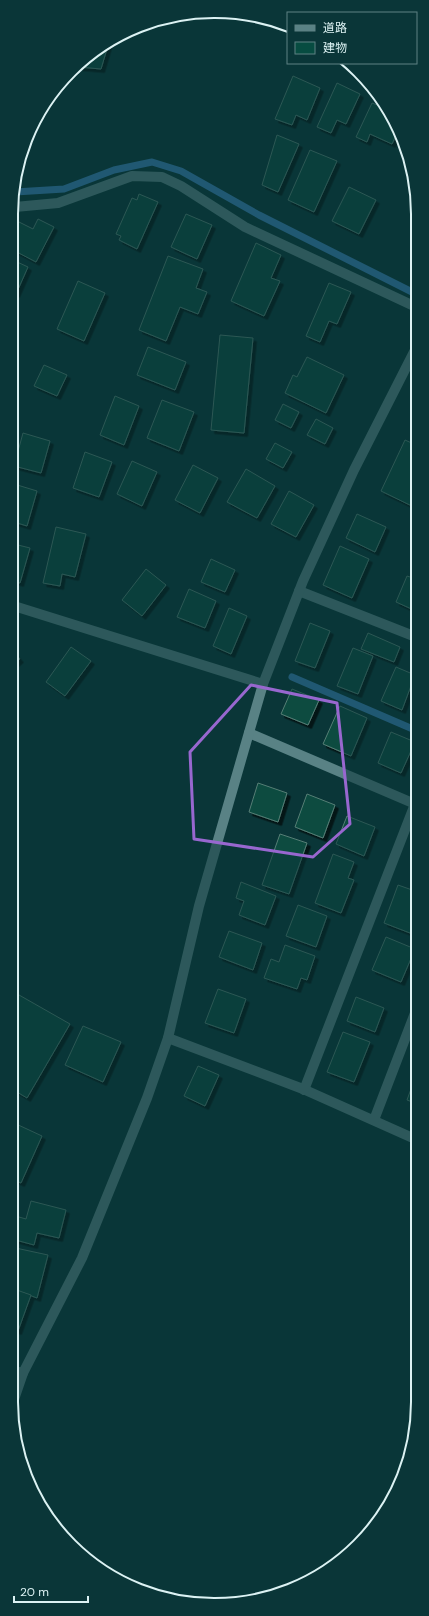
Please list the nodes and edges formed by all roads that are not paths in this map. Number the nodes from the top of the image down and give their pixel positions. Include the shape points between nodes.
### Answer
1 (18, 207) edge
2 (411, 305) edge
3 (411, 358) edge
4 (299, 591) junction
5 (18, 607) edge
6 (411, 635) edge
7 (263, 684) junction
8 (249, 733) junction
9 (411, 802) edge
10 (411, 814) edge
11 (411, 1023) edge
12 (168, 1038) junction
13 (304, 1090) junction
14 (374, 1120) junction
15 (411, 1137) edge
16 (18, 1372) edge
17 (23, 1373) junction
18 (18, 1388) edge

1 - 2 street via 58,203 132,176 162,177 181,186 245,227
3 - 4 street via 354,470
4 - 6 street
4 - 7 street
5 - 7 street
7 - 8 street
8 - 9 street
8 - 12 street via 199,906
10 - 13 street
11 - 14 street
12 - 13 street
12 - 17 street via 147,1098 82,1258
13 - 14 street
14 - 15 street
16 - 17 street
17 - 18 street

